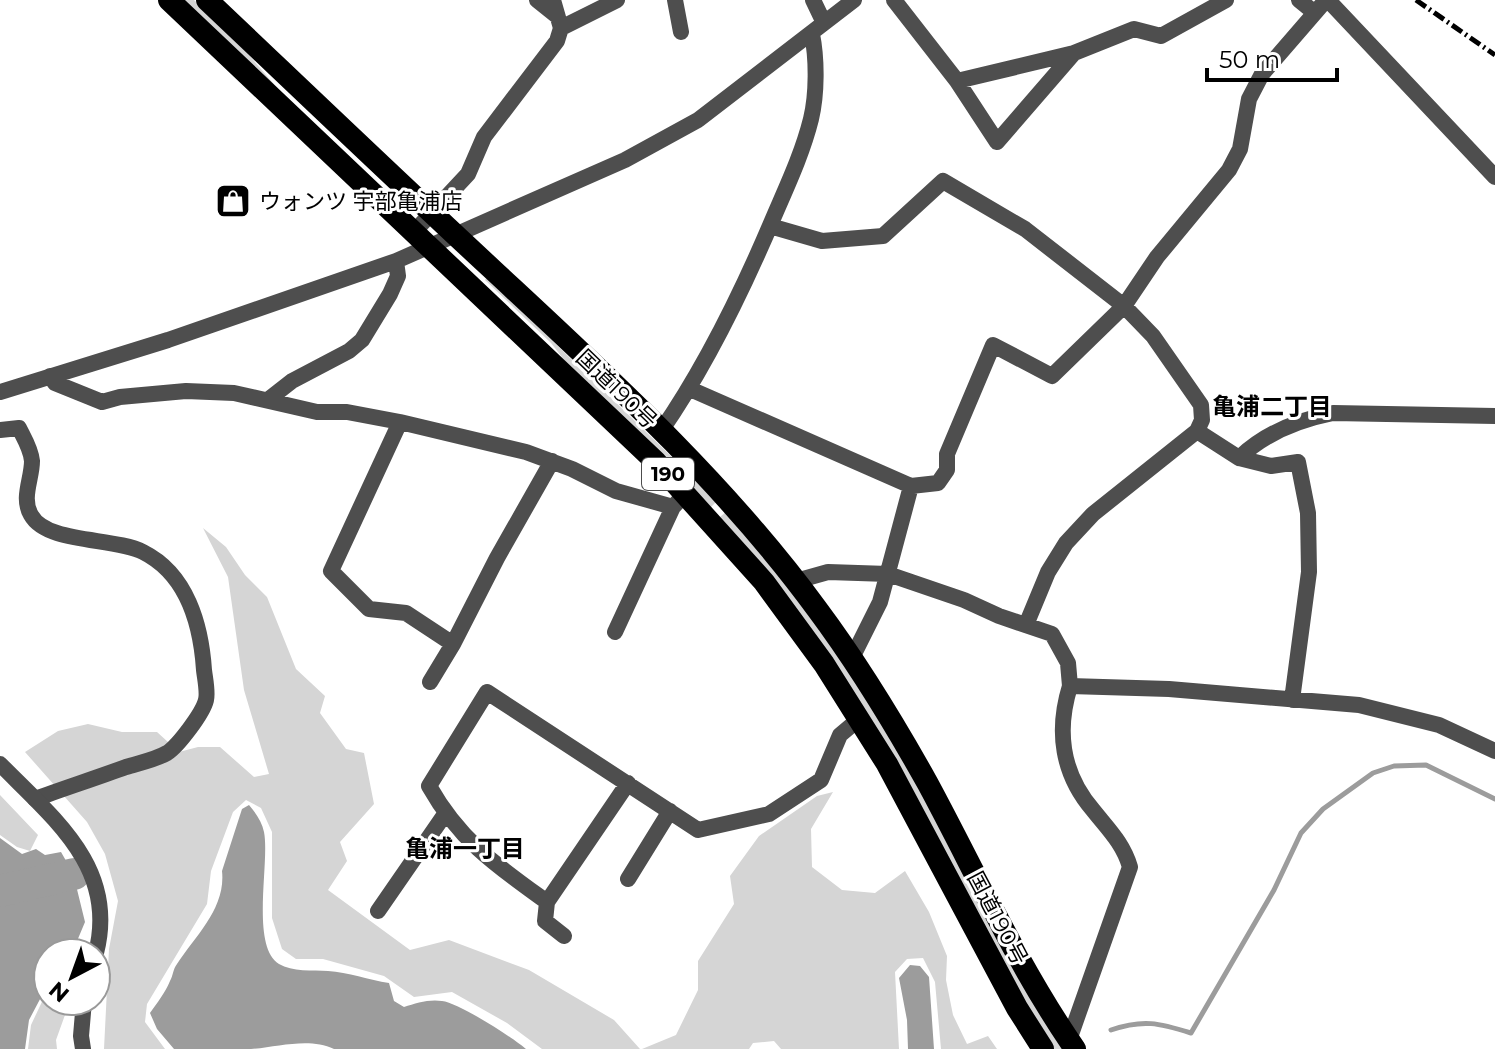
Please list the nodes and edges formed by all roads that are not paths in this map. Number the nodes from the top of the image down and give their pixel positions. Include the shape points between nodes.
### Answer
1 (169, 0) edge
2 (207, 0) edge
3 (537, 0) edge
4 (617, 0) edge
5 (675, 0) edge
6 (813, 0) edge
7 (854, 0) edge
8 (894, 0) edge
9 (1226, 0) edge
10 (1299, 0) edge
11 (1323, 4) edge
12 (557, 15) edge
13 (818, 28) junction
14 (681, 32) dead end
15 (1074, 53) junction
16 (957, 81) junction
17 (1495, 177) edge
18 (434, 214) junction
19 (770, 226) junction
20 (455, 235) junction
21 (421, 240) junction
22 (396, 261) junction
23 (1124, 306) junction
24 (50, 376) junction
25 (690, 389) junction
26 (0, 392) edge
27 (269, 399) junction
28 (1495, 416) edge
29 (400, 422) junction
30 (0, 430) edge
31 (661, 431) junction
32 (1197, 431) junction
33 (1239, 458) junction
34 (552, 461) junction
35 (911, 486) junction
36 (679, 500) junction
37 (888, 574) junction
38 (796, 581) junction
39 (1026, 625) junction
40 (615, 632) dead end
41 (453, 644) junction
42 (852, 658) junction
43 (430, 682) dead end
44 (1070, 686) junction
45 (1292, 700) junction
46 (859, 719) junction
47 (1495, 751) edge
48 (0, 764) edge
49 (628, 783) junction
50 (35, 799) junction
51 (670, 811) junction
52 (445, 814) junction
53 (628, 879) dead end
54 (547, 902) junction
55 (378, 911) dead end
56 (564, 936) dead end
57 (100, 937) edge
58 (83, 1017) edge
59 (1072, 1044) edge
60 (83, 1049) edge
61 (1043, 1049) edge

1 - 21 highway, 国道190号 / 190
2 - 18 highway, 国道190号 / 190
3 - 12 street
4 - 12 street
5 - 14 street
6 - 13 street
7 - 13 street
8 - 16 street
9 - 15 street via 1161,36 1134,29
10 - 11 street
11 - 17 street via 1427,102
11 - 23 street via 1262,74 1249,99 1240,149 1229,170
12 - 18 street via 557,41 484,137 468,174
13 - 19 street via 812,115
13 - 20 street via 698,120 625,160
15 - 16 street
15 - 16 street via 997,142
18 - 20 highway, 国道190号 / 190
18 - 21 street
19 - 23 street via 822,241 883,236 943,181 1025,229
19 - 25 street
20 - 21 street
20 - 31 highway, 国道190号 / 190
21 - 22 street
21 - 36 highway, 国道190号 / 190
22 - 24 street
22 - 27 street via 398,276 362,340
23 - 32 street via 1153,336 1201,405
23 - 35 street via 1052,376 993,345 947,454 947,470 938,483
24 - 26 street
24 - 27 street via 55,383 102,402 186,391
25 - 31 street
25 - 35 street
27 - 29 street via 317,412
28 - 33 street via 1333,413 1262,438
29 - 34 street
29 - 41 street via 331,571 369,609 406,613
30 - 50 street via 19,428 29,448 30,514 44,529 123,543 168,570 187,596 200,630 204,667 206,700 168,752
31 - 38 highway, 国道190号 / 190
32 - 33 street
32 - 39 street via 1093,514 1066,543
33 - 45 street via 1271,466 1298,462 1308,513 1309,572
34 - 36 street via 616,491
34 - 41 street
35 - 37 street
36 - 40 street
36 - 46 highway, 国道190号 / 190 via 764,582
37 - 38 street via 828,572
37 - 39 street
37 - 42 street
38 - 42 highway, 国道190号 / 190
39 - 44 street via 1052,634 1060,643
41 - 43 street
42 - 59 highway, 国道190号 / 190 via 928,785 1026,973
44 - 45 street
44 - 59 street via 1062,711 1062,741 1072,775 1090,807 1124,847 1130,867
45 - 47 street via 1359,705 1439,725
46 - 51 street via 840,735 821,780 769,814 698,830
46 - 61 highway, 国道190号 / 190
48 - 50 street
49 - 51 street
49 - 52 street via 487,692 429,786
49 - 54 street
50 - 57 street via 74,842 92,874 102,912
51 - 53 street
52 - 54 street via 482,855
52 - 55 street
54 - 56 street via 545,921
58 - 60 street

